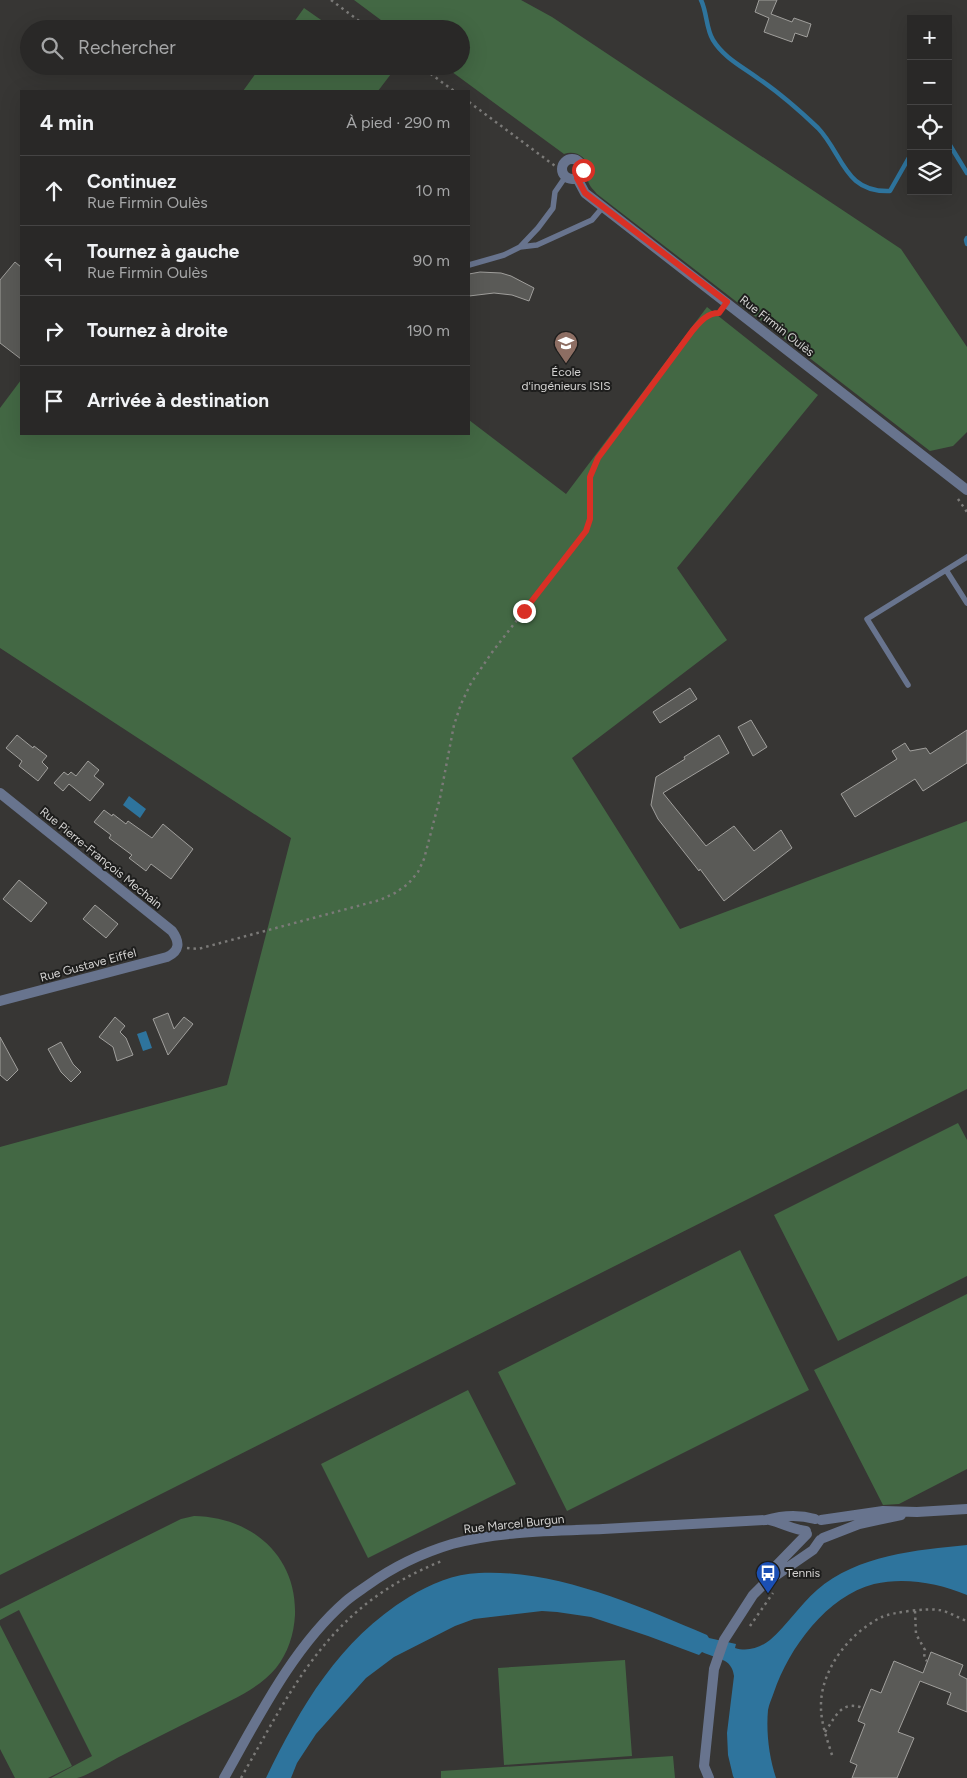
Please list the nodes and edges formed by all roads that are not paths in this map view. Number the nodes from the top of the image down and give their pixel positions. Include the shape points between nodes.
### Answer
1 (568, 174) joint
2 (603, 207) junction
3 (520, 247) junction
4 (470, 265) edge
5 (967, 490) edge
6 (967, 557) edge
7 (946, 570) junction
8 (967, 603) edge
9 (908, 685) dead end
10 (0, 792) edge
11 (178, 947) joint
12 (0, 1001) edge
13 (967, 1509) edge
14 (917, 1512) junction
15 (766, 1520) junction
16 (818, 1520) junction
17 (807, 1533) junction
18 (822, 1539) junction
19 (765, 1583) junction
20 (224, 1778) edge
21 (709, 1778) edge

1 - 2 street, Rue Firmin Oulès
1 - 3 lane via 555,192 552,208
2 - 3 lane via 592,220 537,245
2 - 5 street, Rue Firmin Oulès
3 - 4 lane
6 - 7 lane
7 - 8 lane
7 - 9 lane via 867,619
10 - 11 street, Rue Pierre-François Mechain via 172,931
11 - 12 street, Rue Gustave Eiffel via 167,957
13 - 14 street
14 - 16 street, Rue Marcel Burgun via 883,1511
14 - 18 street via 859,1524
15 - 16 street, Rue Marcel Burgun via 784,1515
15 - 17 street, Rue Marcel Burgun
15 - 20 street, Rue Marcel Burgun via 488,1537 418,1556 346,1600 318,1630 292,1663
16 - 17 street via 809,1522
16 - 18 street via 827,1527 827,1534
17 - 18 street via 814,1540
17 - 19 street via 773,1569
18 - 19 street via 813,1550
19 - 21 street via 753,1595 724,1640 714,1669 704,1766

